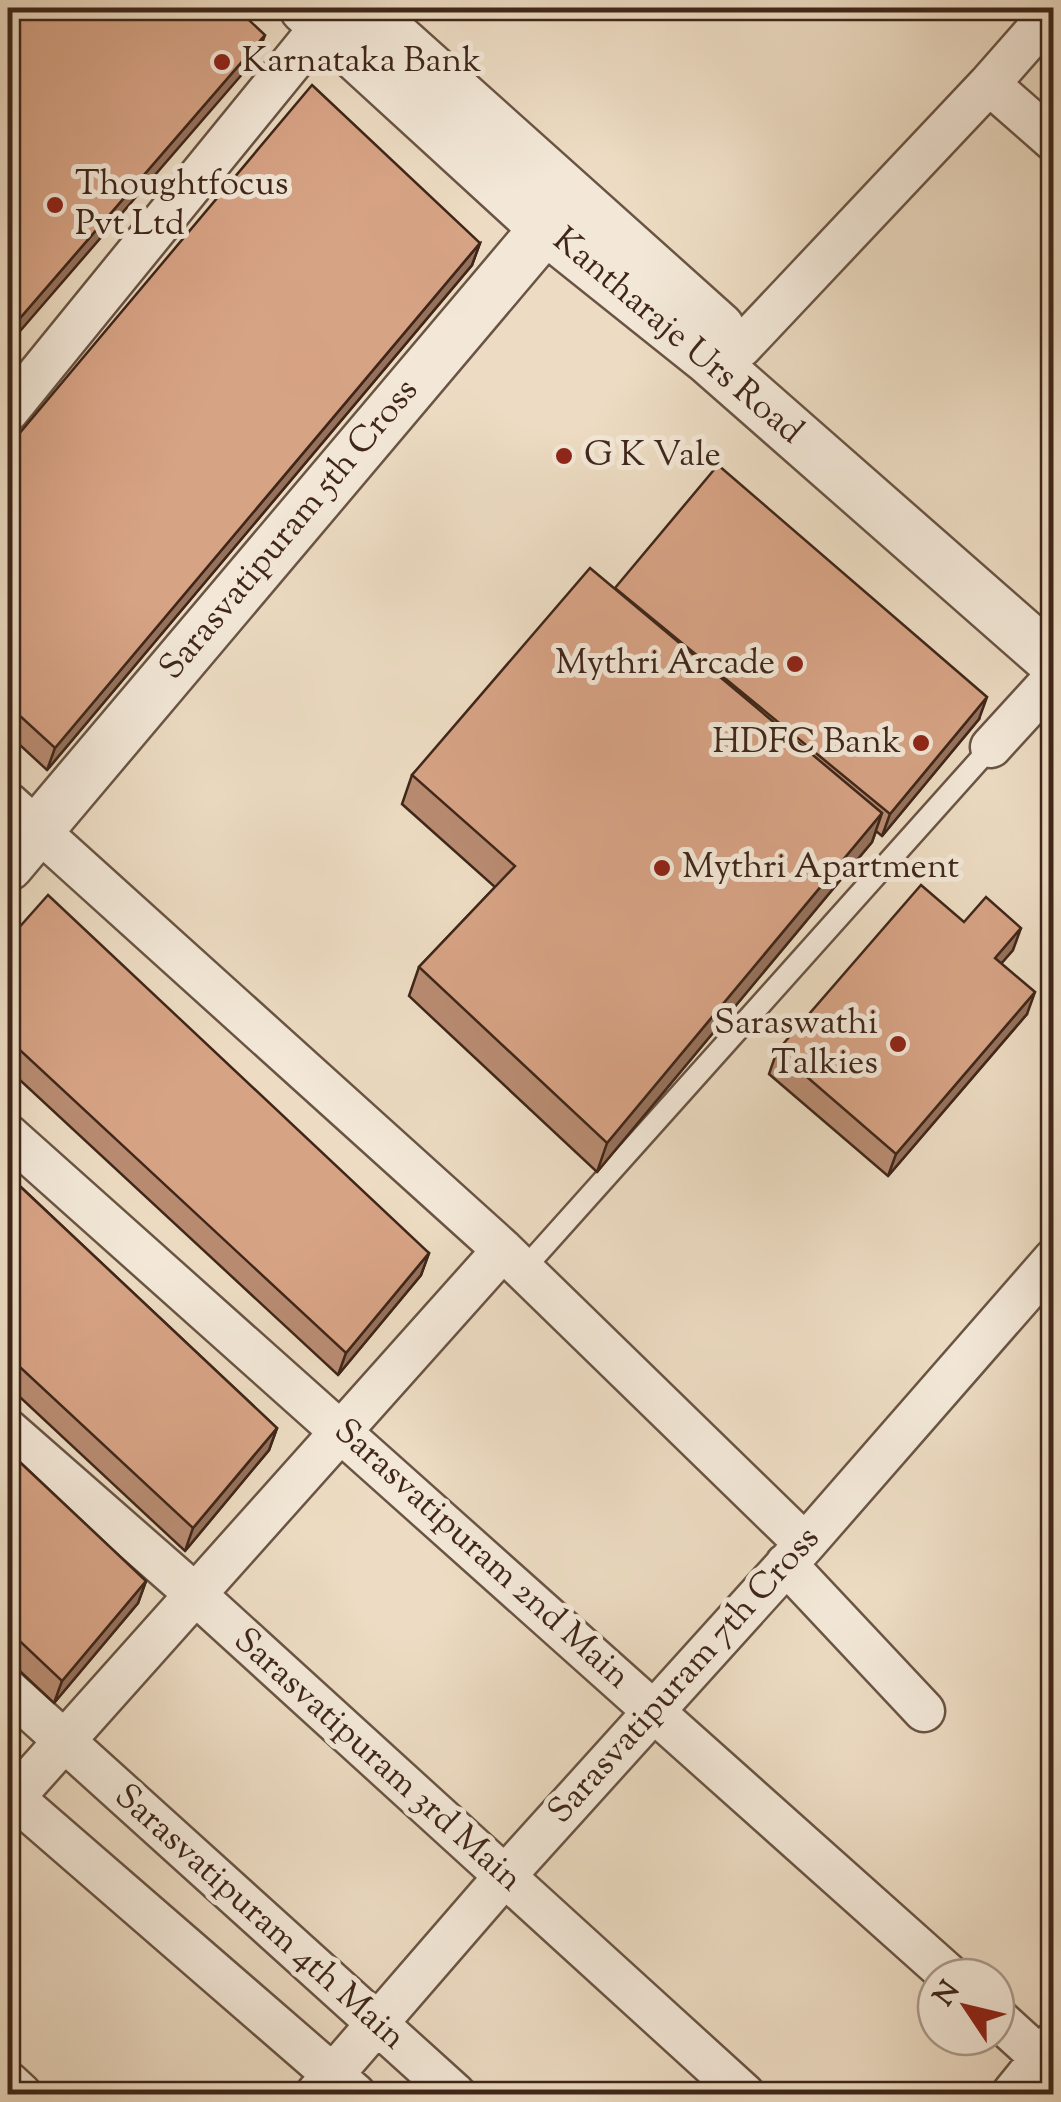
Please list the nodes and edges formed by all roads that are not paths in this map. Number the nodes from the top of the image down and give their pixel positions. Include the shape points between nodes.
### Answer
1 (1054, 10) edge
2 (330, 13) edge
3 (989, 84) junction
4 (1054, 141) edge
5 (559, 212) junction
6 (741, 347) junction
7 (8, 411) edge
8 (1054, 619) edge
9 (1054, 662) edge
10 (1054, 678) edge
11 (991, 747) joint
12 (18, 832) edge
13 (8, 1135) edge
14 (1054, 1259) edge
15 (513, 1260) junction
16 (8, 1430) edge
17 (342, 1430) junction
18 (796, 1554) junction
19 (195, 1594) junction
20 (8, 1690) edge
21 (655, 1710) junction
22 (924, 1711) dead end
23 (64, 1741) junction
24 (9, 1798) edge
25 (504, 1876) junction
26 (929, 1957) edge
27 (378, 2024) junction
28 (1016, 2031) edge
29 (1047, 2050) edge
30 (8, 2082) edge
31 (335, 2088) edge
32 (21, 2094) edge
33 (454, 2094) edge
34 (744, 2094) edge
35 (1012, 2094) edge

1 - 3 street
2 - 5 street, Kantharaje Urs Road
2 - 7 street
3 - 4 street
3 - 6 street
5 - 6 street, Kantharaje Urs Road
5 - 9 street, Kantharaje Urs Road via 709,359
5 - 12 street, Sarasvatipuram 5th Cross
6 - 8 street, Kantharaje Urs Road
10 - 11 street
11 - 15 lane
12 - 15 street
13 - 17 street, Sarasvatipuram 2nd Main
14 - 18 street, Sarasvatipuram 7th Cross
15 - 17 street
15 - 18 street
16 - 19 street, Sarasvatipuram 3rd Main
17 - 19 street
17 - 21 street, Sarasvatipuram 2nd Main
18 - 21 street, Sarasvatipuram 7th Cross
18 - 22 street
19 - 23 street
19 - 25 street, Sarasvatipuram 3rd Main
20 - 23 street, Sarasvatipuram 4th Main
21 - 25 street, Sarasvatipuram 7th Cross
21 - 26 street, Sarasvatipuram 2nd Main
23 - 24 street
23 - 27 street, Sarasvatipuram 4th Main
24 - 31 street, Sarasvatipuram 4th Main
25 - 27 street, Sarasvatipuram 7th Cross
25 - 34 street, Sarasvatipuram 3rd Main
27 - 31 street, Sarasvatipuram 7th Cross
27 - 33 street, Sarasvatipuram 4th Main
28 - 29 street
29 - 35 street
30 - 32 street

